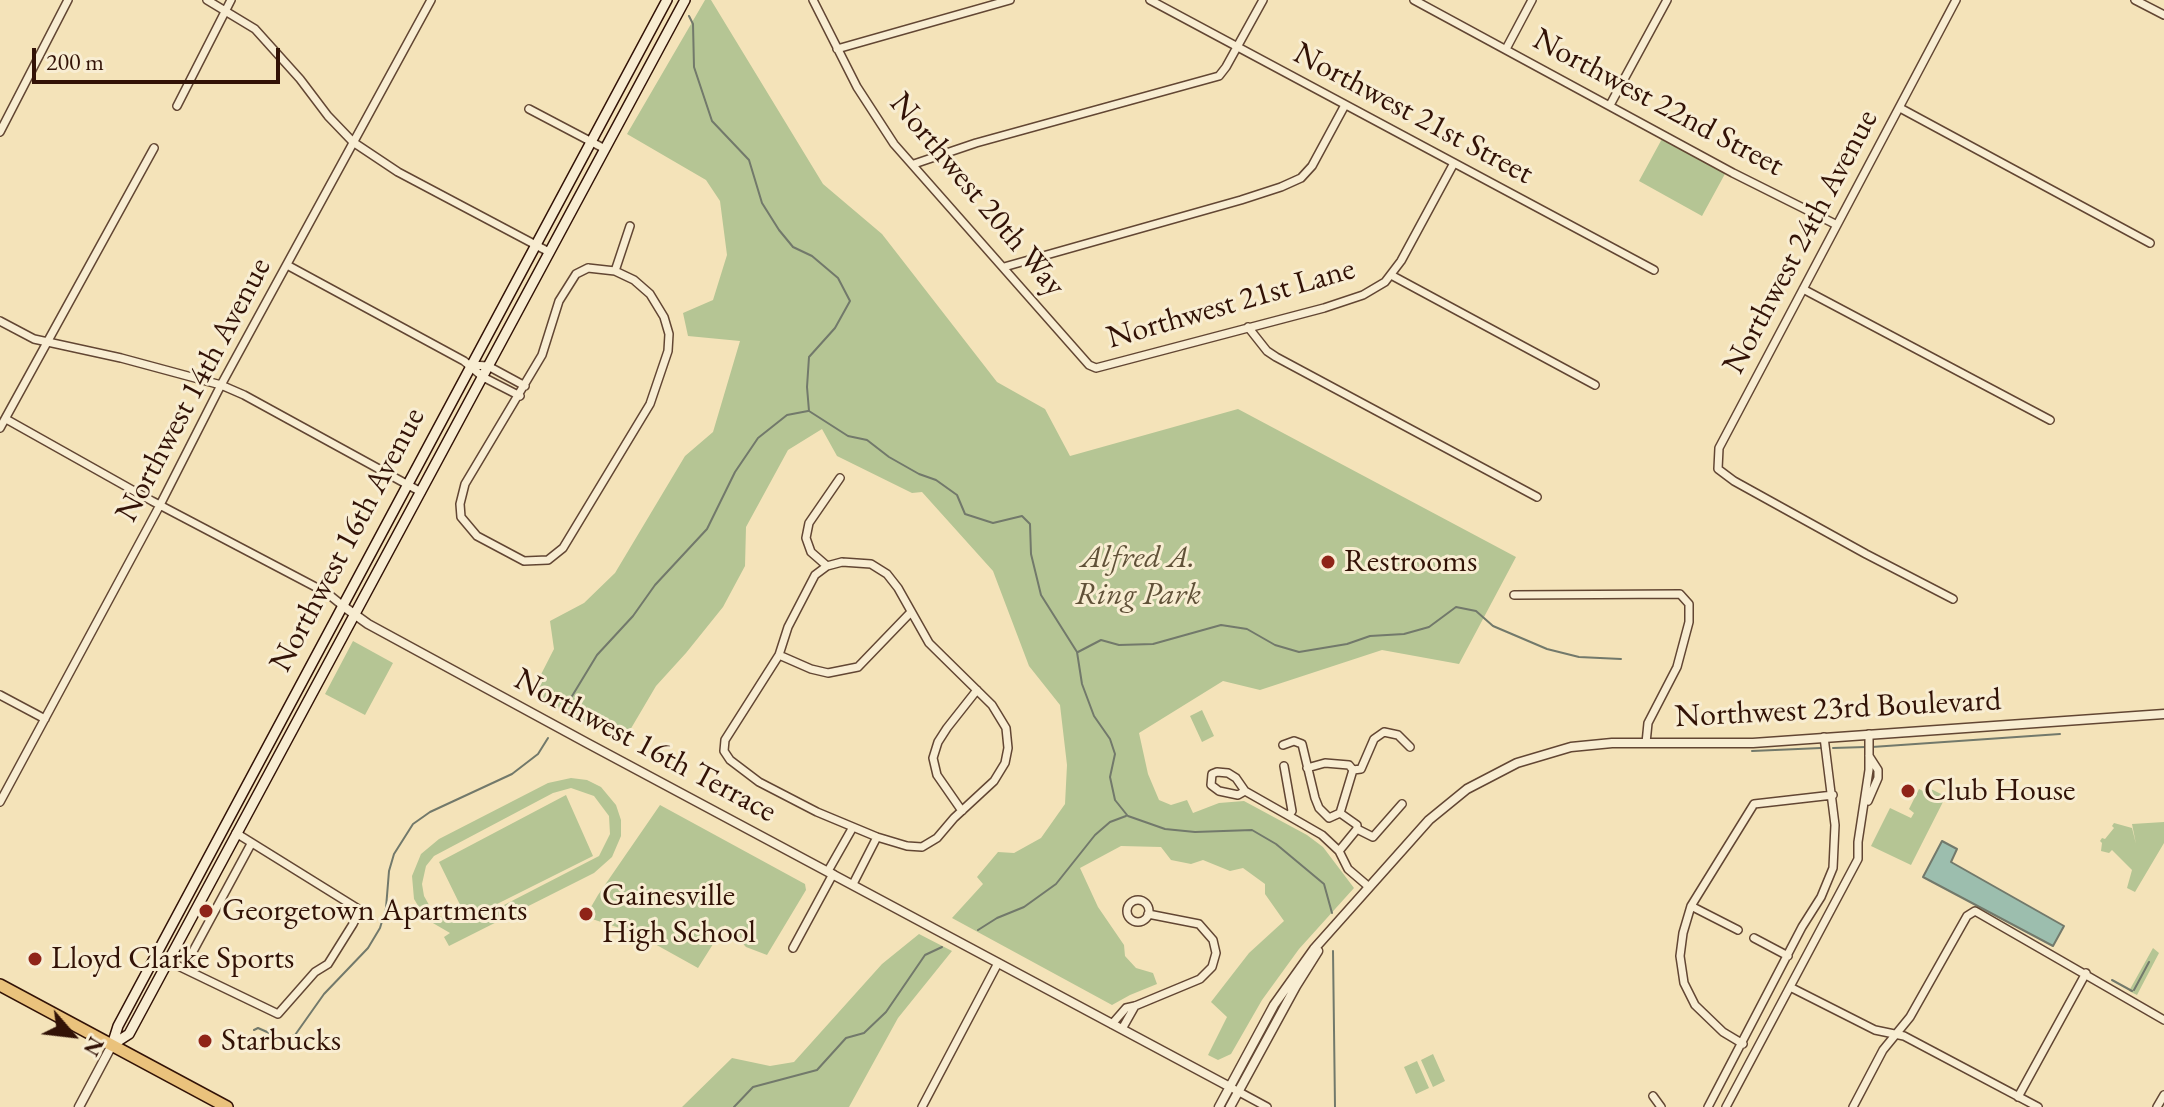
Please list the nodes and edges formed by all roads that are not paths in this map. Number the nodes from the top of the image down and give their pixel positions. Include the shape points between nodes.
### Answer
1 (68, 0) edge
2 (207, 0) edge
3 (231, 0) edge
4 (431, 0) edge
5 (667, 0) edge
6 (685, 0) edge
7 (813, 0) edge
8 (1010, 0) edge
9 (1150, 0) edge
10 (1263, 0) edge
11 (1414, 0) edge
12 (1532, 0) edge
13 (1667, 0) edge
14 (1956, 0) edge
15 (2135, 0) edge
16 (226, 10) junction
17 (2164, 15) edge
18 (657, 19) junction
19 (671, 27) junction
20 (1237, 47) junction
21 (837, 49) junction
22 (1506, 49) junction
23 (1345, 105) junction
24 (1610, 105) junction
25 (177, 106) dead end
26 (1900, 108) junction
27 (529, 109) dead end
28 (0, 132) edge
29 (353, 142) junction
30 (592, 142) junction
31 (154, 148) dead end
32 (605, 149) junction
33 (1454, 163) junction
34 (914, 164) junction
35 (1837, 225) junction
36 (630, 226) dead end
37 (2150, 243) dead end
38 (535, 245) junction
39 (549, 252) junction
40 (287, 265) junction
41 (1004, 267) junction
42 (1654, 270) dead end
43 (615, 271) junction
44 (1391, 275) junction
45 (1803, 289) junction
46 (0, 321) edge
47 (1248, 327) junction
48 (46, 341) junction
49 (471, 365) junction
50 (488, 366) junction
51 (1096, 368) joint
52 (483, 377) junction
53 (221, 385) junction
54 (1595, 385) dead end
55 (525, 386) junction
56 (520, 396) junction
57 (6, 419) junction
58 (2050, 420) dead end
59 (0, 428) edge
60 (840, 478) dead end
61 (407, 486) junction
62 (421, 492) junction
63 (1537, 497) dead end
64 (160, 505) junction
65 (827, 566) junction
66 (1514, 595) dead end
67 (1953, 599) dead end
68 (343, 606) junction
69 (911, 612) junction
70 (355, 615) junction
71 (779, 655) junction
72 (977, 690) junction
73 (0, 695) edge
74 (2164, 714) edge
75 (45, 719) junction
76 (1869, 734) junction
77 (1824, 737) junction
78 (1646, 743) junction
79 (269, 745) junction
80 (1283, 745) dead end
81 (1410, 747) dead end
82 (280, 753) junction
83 (1284, 766) dead end
84 (1307, 768) junction
85 (1353, 770) junction
86 (1245, 791) junction
87 (1833, 795) junction
88 (0, 802) edge
89 (1402, 804) dead end
90 (962, 811) junction
91 (1322, 813) junction
92 (1340, 813) junction
93 (1289, 816) junction
94 (226, 825) junction
95 (853, 827) junction
96 (1311, 827) junction
97 (1357, 829) junction
98 (236, 833) junction
99 (877, 837) junction
100 (251, 844) junction
101 (1339, 851) junction
102 (831, 873) junction
103 (853, 884) junction
104 (1369, 887) junction
105 (1691, 906) junction
106 (1148, 914) dead end
107 (1738, 930) dead end
108 (1754, 938) dead end
109 (793, 948) dead end
110 (1788, 956) junction
111 (168, 961) junction
112 (998, 963) junction
113 (184, 968) junction
114 (2086, 973) junction
115 (0, 985) edge
116 (1790, 987) junction
117 (1135, 1006) junction
118 (2164, 1020) edge
119 (1112, 1024) junction
120 (1122, 1029) junction
121 (1895, 1034) junction
122 (1743, 1044) junction
123 (112, 1045) junction
124 (1234, 1089) junction
125 (2164, 1095) edge
126 (1653, 1096) dead end
127 (2018, 1097) junction
128 (79, 1107) edge
129 (227, 1107) edge
130 (922, 1107) edge
131 (1219, 1107) edge
132 (1230, 1107) edge
133 (1267, 1107) edge
134 (1661, 1107) edge
135 (1708, 1107) edge
136 (1726, 1107) edge
137 (1853, 1107) edge
138 (2038, 1107) edge
139 (2157, 1107) edge

1 - 28 street
2 - 16 street
3 - 16 street
4 - 29 street, Northwest 14th Avenue
5 - 18 main road, Northwest 16th Avenue
6 - 19 main road, Northwest 16th Avenue
7 - 21 street, Northwest 20th Way
8 - 21 street
9 - 20 street, Northwest 21st Street
10 - 20 street
11 - 22 street, Northwest 22nd Street
12 - 22 street
13 - 24 street
14 - 26 street, Northwest 24th Avenue
15 - 17 street
16 - 25 street
16 - 29 street via 263,38
18 - 19 main road
18 - 30 main road, Northwest 16th Avenue
19 - 32 main road, Northwest 16th Avenue
20 - 23 street, Northwest 21st Street
20 - 34 street via 1219,76
21 - 34 street, Northwest 20th Way via 878,122
22 - 24 street, Northwest 22nd Street
23 - 33 street, Northwest 21st Street
23 - 41 street via 1301,178
24 - 35 street, Northwest 22nd Street
26 - 35 street, Northwest 24th Avenue
26 - 37 street
27 - 30 street
29 - 38 street
29 - 40 street, Northwest 14th Avenue
30 - 32 street
30 - 38 main road, Northwest 16th Avenue
31 - 48 street
32 - 39 main road, Northwest 16th Avenue
33 - 42 street, Northwest 21st Street
33 - 44 street, Northwest 21st Lane
34 - 41 street, Northwest 20th Way
35 - 45 street, Northwest 24th Avenue
36 - 43 street
38 - 39 street
38 - 49 main road, Northwest 16th Avenue
39 - 50 main road, Northwest 16th Avenue
40 - 49 street
40 - 53 street, Northwest 14th Avenue
41 - 51 street, Northwest 20th Way
43 - 55 street via 588,268 576,274 559,301 542,355
43 - 56 street via 650,294 664,317 668,351 630,442 563,548 548,560 524,561 477,536 461,517 465,484
44 - 47 street, Northwest 21st Lane via 1363,295
44 - 54 street
45 - 58 street
45 - 67 street, Northwest 24th Avenue via 1719,448 1718,469
46 - 48 street
47 - 51 street, Northwest 21st Lane
47 - 63 street via 1276,357
48 - 53 street
48 - 57 street
49 - 50 street
49 - 52 street
49 - 61 main road, Northwest 16th Avenue
50 - 52 main road, Northwest 16th Avenue
50 - 55 street
52 - 56 street
52 - 62 main road, Northwest 16th Avenue
53 - 61 street
53 - 64 street, Northwest 14th Avenue
55 - 56 street
57 - 59 street
57 - 64 street, Northwest 16th Terrace
60 - 65 street via 809,523 806,538 811,552
61 - 62 street
61 - 68 main road, Northwest 16th Avenue
62 - 70 main road, Northwest 16th Avenue
64 - 68 street, Northwest 16th Terrace
64 - 75 street, Northwest 14th Avenue
65 - 69 street via 871,564 887,574
65 - 71 street via 803,596
66 - 78 street via 1680,594 1689,604 1677,667 1648,723
68 - 70 street, Northwest 16th Terrace
68 - 79 main road, Northwest 16th Avenue
69 - 71 street via 858,667 828,673
69 - 72 street via 929,643
70 - 82 main road, Northwest 16th Avenue
70 - 102 street, Northwest 16th Terrace
71 - 95 street via 737,718 724,751 759,782
72 - 90 street via 947,728 933,758 937,775
72 - 90 street via 1006,728 1008,748 994,781
73 - 75 street
74 - 76 street, Northwest 23rd Boulevard
75 - 88 street, Northwest 14th Avenue
76 - 77 street, Northwest 23rd Boulevard
76 - 116 street via 1858,859
77 - 78 street, Northwest 23rd Boulevard
77 - 87 street
78 - 104 street, Northwest 23rd Boulevard via 1571,747 1482,780 1429,820
79 - 82 main road
79 - 94 main road, Northwest 16th Avenue
80 - 84 street via 1302,744
81 - 85 street via 1398,735 1384,732 1374,739 1361,769
82 - 98 main road, Northwest 16th Avenue
83 - 93 street
84 - 85 street via 1337,762
84 - 91 street
85 - 92 street
86 - 86 street via 1219,791 1211,785 1212,774 1228,773
86 - 93 street
87 - 105 street via 1754,804
87 - 110 street via 1833,868
89 - 97 street via 1373,837
90 - 99 street via 922,847
91 - 92 street via 1329,818
91 - 96 street
92 - 97 street
93 - 96 street
94 - 98 main road
94 - 123 main road, Northwest 16th Avenue
95 - 99 street
95 - 102 street
96 - 101 street
97 - 101 street
98 - 100 street
98 - 111 main road, Northwest 16th Avenue
99 - 103 street
100 - 113 street
100 - 113 street via 360,910 353,924 328,964 278,1014
101 - 104 street via 1348,869
102 - 103 street, Northwest 16th Terrace
102 - 109 street
103 - 112 street, Northwest 16th Terrace
104 - 124 street, Northwest 23rd Boulevard via 1286,986
105 - 107 street
105 - 122 street via 1680,956 1684,983 1711,1022
106 - 117 street via 1199,924 1216,953 1200,979
108 - 110 street
110 - 122 street
111 - 113 street
111 - 123 main road, Northwest 16th Avenue via 129,1034
112 - 119 street, Northwest 16th Terrace
112 - 130 street
114 - 118 street
114 - 121 street via 1975,911
114 - 127 street
115 - 123 main road
116 - 121 street via 1875,1030
116 - 136 street
117 - 119 street via 1123,1010
117 - 120 street
119 - 120 street, Northwest 16th Terrace
120 - 124 street, Northwest 16th Terrace
121 - 127 street
121 - 137 street
122 - 135 street
123 - 128 street, Northwest 16th Avenue
123 - 129 main road
124 - 131 street
124 - 132 street
124 - 133 street, Northwest 16th Terrace
125 - 139 street
126 - 134 street
127 - 138 street

